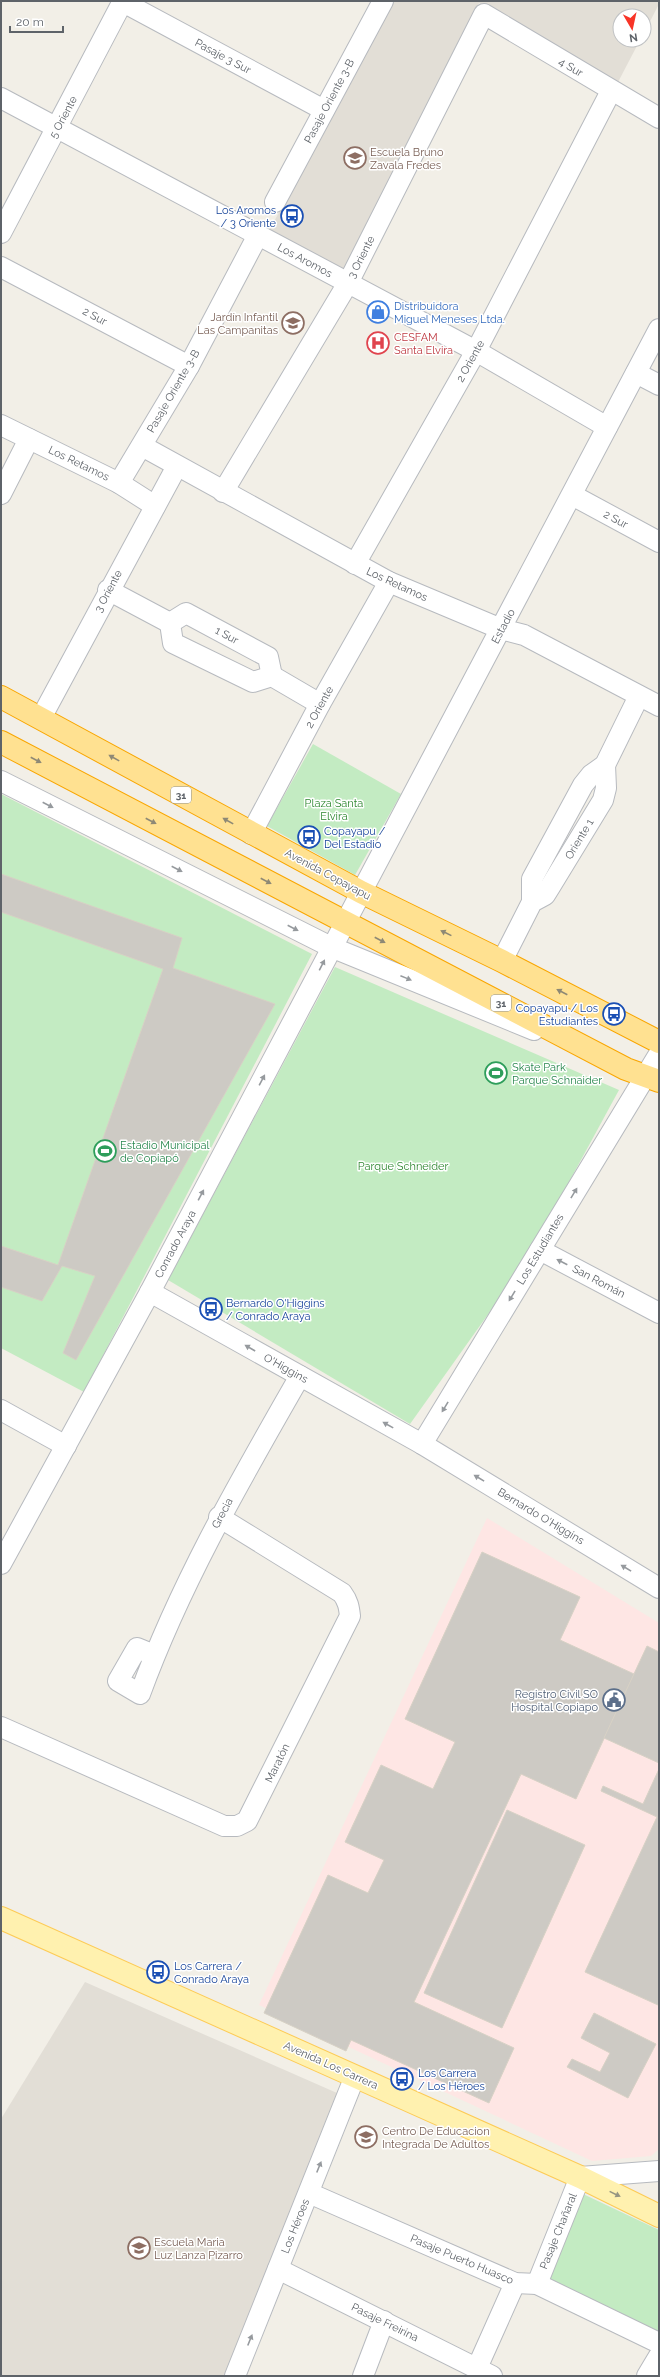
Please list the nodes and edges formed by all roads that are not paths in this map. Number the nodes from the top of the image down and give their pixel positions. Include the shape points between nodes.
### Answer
1 (383, 1) edge
2 (123, 2) edge
3 (484, 14) joint
4 (611, 91) junction
5 (1, 98) edge
6 (324, 110) junction
7 (659, 118) edge
8 (57, 128) junction
9 (275, 202) dead end
10 (1, 233) edge
11 (258, 235) junction
12 (1, 267) edge
13 (348, 283) junction
14 (659, 329) edge
15 (476, 351) junction
16 (189, 366) junction
17 (636, 373) junction
18 (659, 385) edge
19 (1, 425) edge
20 (607, 427) junction
21 (29, 439) junction
22 (142, 446) junction
23 (177, 466) junction
24 (120, 482) junction
25 (223, 492) junction
26 (1, 494) edge
27 (572, 496) junction
28 (155, 506) junction
29 (659, 542) edge
30 (355, 564) junction
31 (389, 582) junction
32 (108, 590) junction
33 (170, 623) junction
34 (501, 629) junction
35 (272, 676) junction
36 (639, 696) junction
37 (1, 697) edge
38 (320, 704) junction
39 (659, 706) edge
40 (41, 718) junction
41 (1, 742) edge
42 (1, 781) edge
43 (251, 834) junction
44 (362, 892) junction
45 (345, 922) junction
46 (331, 947) junction
47 (502, 961) junction
48 (659, 1042) edge
49 (659, 1054) edge
50 (643, 1075) edge
51 (540, 1250) junction
52 (150, 1292) junction
53 (659, 1313) edge
54 (300, 1376) junction
55 (1, 1410) edge
56 (422, 1444) junction
57 (66, 1446) junction
58 (219, 1517) junction
59 (4, 1552) edge
60 (659, 1588) edge
61 (154, 1655) dead end
62 (1, 1727) edge
63 (1, 1918) edge
64 (355, 2076) junction
65 (659, 2171) edge
66 (580, 2177) junction
67 (309, 2192) junction
68 (659, 2216) edge
69 (278, 2269) junction
70 (515, 2283) junction
71 (536, 2284) junction
72 (384, 2321) junction
73 (659, 2343) edge
74 (659, 2356) edge
75 (484, 2372) edge
76 (235, 2376) edge
77 (363, 2376) edge
78 (647, 2376) edge

1 - 6 street, Pasaje Oriente 3-B
2 - 6 street, Pasaje 3 Sur
2 - 8 street, 5 Oriente
3 - 4 street, 4 Sur
3 - 13 street, 3 Oriente
4 - 7 street, 4 Sur
4 - 15 street, 2 Oriente
5 - 8 street, Los Aromos
6 - 9 street, Pasaje Oriente 3-B
8 - 10 street, 5 Oriente
8 - 11 street, Los Aromos
11 - 13 street, Los Aromos
11 - 16 street, Pasaje Oriente 3-B
12 - 16 street, 2 Sur
13 - 15 street, Los Aromos
13 - 25 street, 3 Oriente
14 - 17 street, Estadio
15 - 20 street, Los Aromos
15 - 30 street, 2 Oriente
16 - 22 street, Pasaje Oriente 3-B
17 - 18 street
17 - 20 street, Estadio
19 - 21 street, Los Retamos
20 - 27 street, Estadio
21 - 24 street, Los Retamos
21 - 26 street
22 - 23 street, Los Retamos
22 - 24 street, Pasaje Oriente 3-B
23 - 25 street, Los Retamos
23 - 28 street, 3 Oriente
24 - 28 street, Los Retamos
25 - 30 street, Los Retamos
27 - 29 street, 2 Sur
27 - 34 street, Estadio
28 - 32 street, 3 Oriente
30 - 31 street, Los Retamos
31 - 34 street, Los Retamos
31 - 38 street, 2 Oriente
32 - 33 street
32 - 40 street, 3 Oriente
33 - 35 street via 173,643 253,682
33 - 35 street, 1 Sur via 186,613 268,657
34 - 36 street, Los Retamos via 524,635
34 - 44 street, Estadio
35 - 38 street
36 - 39 street, Los Retamos
36 - 47 street, Oriente 1 via 605,765 591,775 583,785 532,879 532,902
37 - 40 highway, Avenida Copayapu / 31
38 - 43 street, 2 Oriente
43 -> 40 highway, Avenida Copayapu / 31
41 -> 45 highway, 31
42 -> 46 street
43 - 44 highway, Avenida Copayapu / 31
44 - 45 street, Estadio
47 -> 44 highway, Avenida Copayapu / 31
45 - 46 street, Conrado Araya
45 -> 50 highway, 31
46 -> 50 street
52 -> 46 street, Conrado Araya
48 -> 47 highway, Avenida Copayapu / 31
49 - 50 street, Los Estudiantes
51 -> 50 street, Los Estudiantes
53 -> 51 street, San Román
51 -> 56 street, Los Estudiantes
54 -> 52 street, O'Higgins
52 - 57 street, Conrado Araya
56 -> 54 street, O'Higgins
54 - 58 street, Grecia
55 - 57 street
60 -> 56 street, Bernardo O'Higgins
57 - 59 street, Conrado Araya
58 - 61 street, Grecia
58 - 62 street, Maratón via 342,1593 350,1610 350,1616 247,1821 237,1826 224,1826
63 - 64 main road, Avenida Los Carrera
64 - 66 main road, Avenida Los Carrera
67 -> 64 street, Los Héroes
65 - 66 street
66 -> 68 main road, Avenida Los Carrera
66 - 71 street, Pasaje Chañaral
67 - 69 street, Los Héroes
67 - 70 street, Pasaje Puerto Huasco
69 - 72 street, Pasaje Freirina
76 -> 69 street, Los Héroes
70 - 71 street, Pasaje Puerto Huasco
70 - 75 street
71 - 73 street, Pasaje Puerto Huasco
72 - 75 street, Pasaje Freirina
72 - 77 street
74 - 78 street

